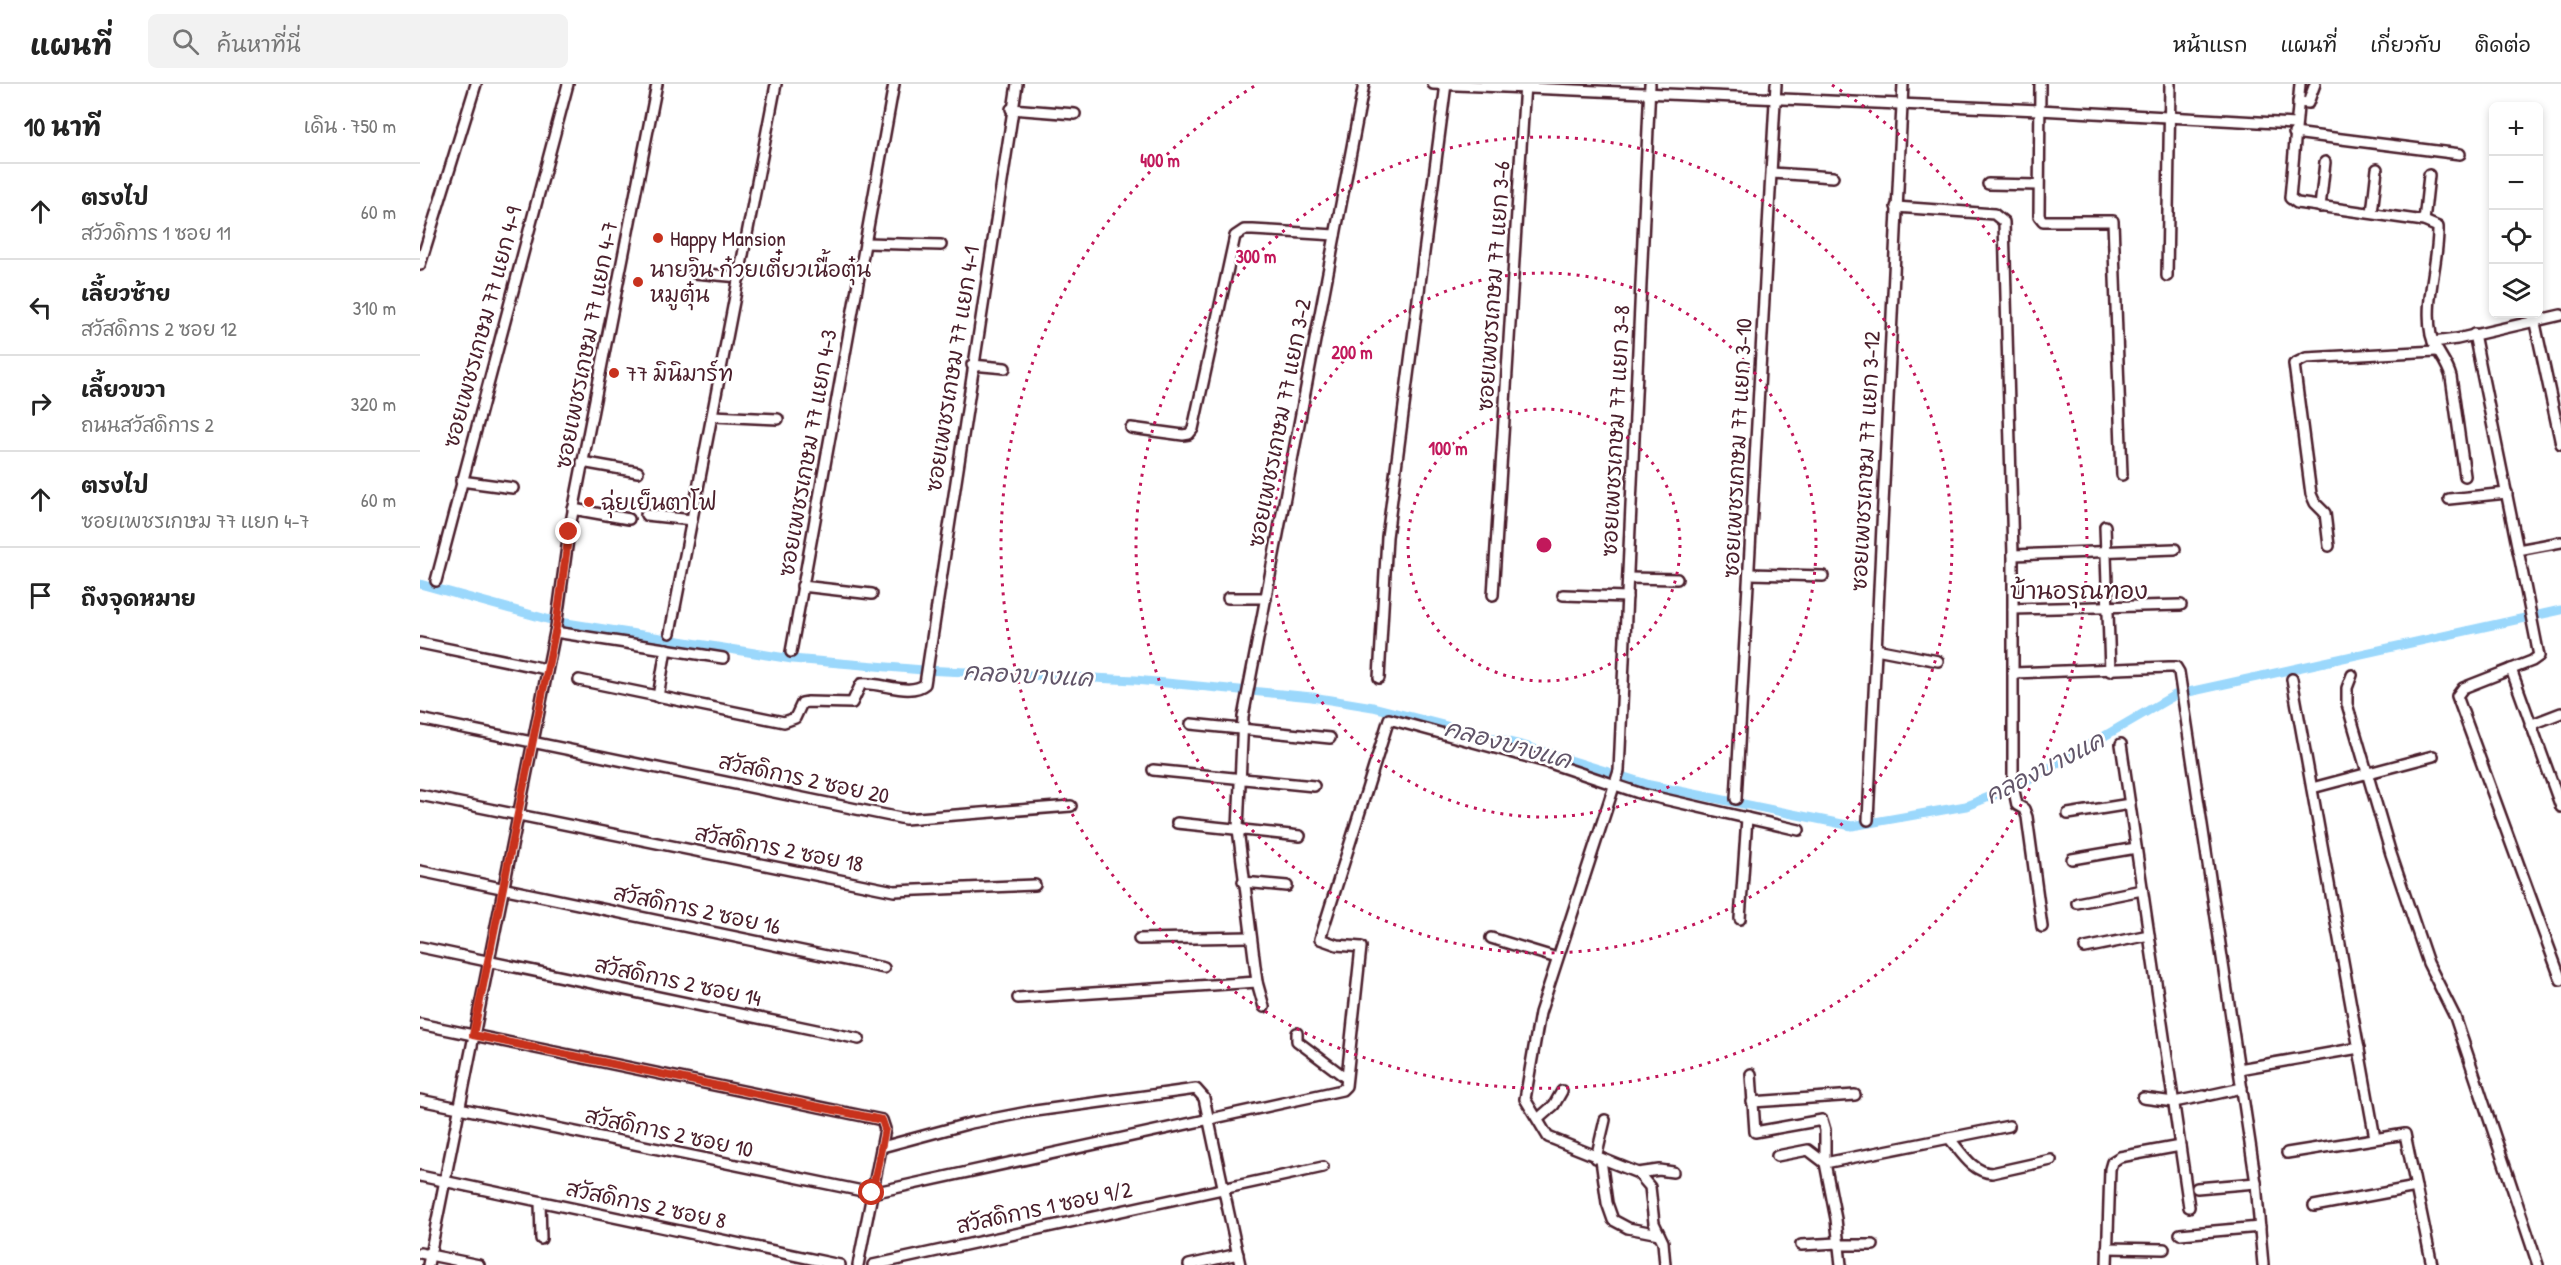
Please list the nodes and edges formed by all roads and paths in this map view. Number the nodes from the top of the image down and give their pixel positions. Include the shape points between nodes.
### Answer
1 (476, 84) edge
2 (568, 84) edge
3 (657, 84) edge
4 (776, 84) edge
5 (894, 84) edge
6 (1017, 84) edge
7 (1364, 84) edge
8 (1433, 84) edge
9 (1446, 84) edge
10 (1776, 84) edge
11 (1903, 84) edge
12 (2040, 84) edge
13 (2169, 84) edge
14 (2300, 84) edge
15 (2315, 84) edge
16 (1525, 86) edge
17 (1650, 89) edge
18 (1775, 99) junction
19 (2298, 102) junction
20 (1902, 104) junction
21 (1011, 110) junction
22 (2039, 110) junction
23 (1075, 114) dead end
24 (2169, 117) junction
25 (2294, 129) junction
26 (2460, 153) dead end
27 (2325, 162) dead end
28 (2377, 170) dead end
29 (1772, 173) junction
30 (2429, 175) dead end
31 (1833, 177) dead end
32 (1988, 184) dead end
33 (2038, 185) junction
34 (1896, 207) junction
35 (2320, 207) junction
36 (2372, 213) junction
37 (2424, 220) junction
38 (1335, 235) junction
39 (865, 243) junction
40 (941, 245) dead end
41 (420, 265) edge
42 (694, 273) dead end
43 (2168, 276) dead end
44 (740, 277) junction
45 (2561, 315) edge
46 (2543, 316) edge
47 (2530, 318) edge
48 (2534, 318) edge
49 (2474, 334) junction
50 (2433, 342) junction
51 (2436, 351) junction
52 (972, 365) junction
53 (1005, 368) dead end
54 (713, 416) junction
55 (778, 419) dead end
56 (1131, 428) dead end
57 (2561, 444) edge
58 (582, 462) junction
59 (638, 472) dead end
60 (2122, 475) dead end
61 (2465, 476) dead end
62 (461, 481) junction
63 (513, 488) dead end
64 (2507, 493) junction
65 (2449, 499) dead end
66 (573, 509) junction
67 (646, 515) dead end
68 (629, 519) dead end
69 (692, 520) junction
70 (2105, 526) dead end
71 (2561, 542) edge
72 (2329, 546) dead end
73 (2175, 549) dead end
74 (2518, 550) junction
75 (2106, 552) junction
76 (2013, 555) junction
77 (1750, 574) junction
78 (1823, 576) dead end
79 (1628, 578) junction
80 (1677, 579) dead end
81 (436, 581) dead end
82 (802, 586) junction
83 (872, 594) dead end
84 (1493, 595) dead end
85 (1563, 595) dead end
86 (1628, 597) junction
87 (1228, 598) dead end
88 (1266, 598) junction
89 (2181, 605) dead end
90 (2108, 607) junction
91 (2013, 609) junction
92 (555, 632) junction
93 (670, 633) dead end
94 (420, 643) edge
95 (666, 650) junction
96 (1876, 650) junction
97 (791, 652) dead end
98 (723, 658) dead end
99 (1938, 661) dead end
100 (546, 669) junction
101 (2511, 669) junction
102 (2110, 671) junction
103 (2013, 674) junction
104 (2352, 675) dead end
105 (1379, 678) dead end
106 (2292, 679) dead end
107 (579, 680) dead end
108 (658, 697) junction
109 (2561, 713) edge
110 (420, 719) edge
111 (1191, 724) dead end
112 (2530, 725) junction
113 (1242, 730) junction
114 (1330, 738) dead end
115 (532, 741) junction
116 (2121, 744) dead end
117 (2433, 756) dead end
118 (1153, 770) dead end
119 (2367, 772) junction
120 (2561, 774) edge
121 (1239, 778) junction
122 (2550, 778) junction
123 (1314, 786) dead end
124 (1614, 786) junction
125 (2312, 788) junction
126 (420, 795) edge
127 (1736, 799) dead end
128 (2130, 804) junction
129 (1071, 806) dead end
130 (2561, 807) edge
131 (2068, 814) dead end
132 (518, 815) junction
133 (1748, 818) junction
134 (1868, 820) dead end
135 (1177, 823) dead end
136 (1238, 829) junction
137 (1799, 830) dead end
138 (1300, 836) dead end
139 (2136, 848) junction
140 (2072, 859) dead end
141 (420, 871) edge
142 (1243, 882) junction
143 (1035, 885) dead end
144 (1287, 886) dead end
145 (503, 888) junction
146 (2142, 890) junction
147 (2077, 903) dead end
148 (1740, 919) dead end
149 (2042, 927) dead end
150 (2149, 935) junction
151 (1251, 937) junction
152 (1491, 938) dead end
153 (1139, 939) dead end
154 (420, 947) edge
155 (2085, 948) dead end
156 (1557, 958) junction
157 (488, 961) junction
158 (884, 968) dead end
159 (2561, 980) edge
160 (1257, 982) junction
161 (1018, 998) dead end
162 (1264, 1007) dead end
163 (420, 1024) edge
164 (1298, 1033) dead end
165 (473, 1035) junction
166 (859, 1039) dead end
167 (2359, 1048) junction
168 (2239, 1069) junction
169 (1751, 1074) dead end
170 (1346, 1078) junction
171 (2242, 1088) junction
172 (1562, 1091) dead end
173 (1855, 1095) dead end
174 (2143, 1098) dead end
175 (420, 1100) edge
176 (1752, 1102) junction
177 (2174, 1102) junction
178 (459, 1109) junction
179 (1538, 1119) junction
180 (1209, 1120) junction
181 (1605, 1120) dead end
182 (2010, 1126) dead end
183 (1949, 1138) junction
184 (2376, 1138) junction
185 (2180, 1146) junction
186 (882, 1147) junction
187 (2287, 1153) dead end
188 (1777, 1156) dead end
189 (1599, 1159) junction
190 (2051, 1160) dead end
191 (1825, 1163) junction
192 (1323, 1167) dead end
193 (1673, 1172) dead end
194 (1638, 1173) junction
195 (420, 1176) edge
196 (445, 1182) junction
197 (2256, 1183) junction
198 (2416, 1187) junction
199 (1224, 1188) junction
200 (2197, 1188) dead end
201 (872, 1193) junction
202 (540, 1202) junction
203 (2314, 1206) dead end
204 (2189, 1207) dead end
205 (2260, 1227) junction
206 (1659, 1234) junction
207 (2180, 1234) dead end
208 (541, 1239) dead end
209 (1838, 1244) junction
210 (1801, 1245) dead end
211 (1873, 1245) dead end
212 (2108, 1248) junction
213 (2164, 1249) dead end
214 (420, 1253) edge
215 (1238, 1254) junction
216 (430, 1255) junction
217 (428, 1265) edge
218 (479, 1265) edge
219 (840, 1265) edge
220 (858, 1265) edge
221 (873, 1265) edge
222 (1189, 1265) edge
223 (1240, 1265) edge
224 (1665, 1265) edge
225 (1841, 1265) edge
226 (2107, 1265) edge
227 (2263, 1265) edge
228 (2432, 1265) edge
229 (2538, 1265) edge

1 - 41 street
2 - 62 street, ซอยเพชรเกษม 77 แยก 4-9
3 - 58 street, ซอยเพชรเกษม 77 แยก 4-7
4 - 44 street
5 - 39 street, ซอยเพชรเกษม 77 แยก 4-3
6 - 21 street, ซอยเพชรเกษม 77 แยก 4-1
7 - 38 street, ซอยเพชรเกษม 77 แยก 3-2
8 - 9 street
9 - 16 street
9 - 105 street via 1387,537
10 - 18 street, ซอยเพชรเกษม 77 แยก 3-10
11 - 20 street, ซอยเพชรเกษม 77 แยก 3-12
12 - 22 street
13 - 24 street
14 - 19 street
15 - 19 street via 2308,103
16 - 17 street
16 - 84 street, ซอยเพชรเกษม 77 แยก 3-6
17 - 18 street
17 - 79 street, ซอยเพชรเกษม 77 แยก 3-8
18 - 20 street
18 - 29 street, ซอยเพชรเกษม 77 แยก 3-10
19 - 25 street
20 - 22 street
20 - 34 street, ซอยเพชรเกษม 77 แยก 3-12
21 - 23 street
21 - 52 street, ซอยเพชรเกษม 77 แยก 4-1
22 - 24 street
22 - 33 street
24 - 25 street
24 - 43 street
25 - 26 street
25 - 35 street via 2290,198
27 - 35 street
28 - 36 street
29 - 31 street
29 - 77 street, ซอยเพชรเกษม 77 แยก 3-10
30 - 37 street
32 - 33 street
33 - 60 street via 2038,216 2043,220 2113,221
34 - 76 street via 1994,214 2004,222
34 - 96 street, ซอยเพชรเกษม 77 แยก 3-12
35 - 36 street
36 - 37 street
37 - 50 street via 2438,226 2429,315
38 - 56 street via 1244,230 1235,236 1193,429 1183,435
38 - 88 street, ซอยเพชรเกษม 77 แยก 3-2
39 - 40 street
39 - 82 street, ซอยเพชรเกษม 77 แยก 4-3
42 - 44 street
44 - 54 street
45 - 46 street
47 - 49 street
48 - 57 street
49 - 50 street
49 - 64 street
50 - 51 street
51 - 61 street via 2451,377
51 - 72 street via 2306,358 2294,364 2311,494 2325,513
52 - 53 street
52 - 108 street, ซอยเพชรเกษม 77 แยก 4-1 via 924,684 915,688 861,684 852,703 802,703 795,718 784,722
54 - 55 street
54 - 69 street
58 - 59 street
58 - 66 street, ซอยเพชรเกษม 77 แยก 4-7
62 - 63 street
62 - 81 street, ซอยเพชรเกษม 77 แยก 4-9
64 - 65 street
64 - 74 street
66 - 68 street
66 - 92 street, ซอยเพชรเกษม 77 แยก 4-7
67 - 69 street
69 - 93 street
70 - 75 street
71 - 74 street
73 - 75 street
74 - 101 street via 2540,656
75 - 76 street
75 - 90 street
76 - 91 street
77 - 78 street
77 - 127 street, ซอยเพชรเกษม 77 แยก 3-10
79 - 80 street
79 - 86 street, ซอยเพชรเกษม 77 แยก 3-8
82 - 83 street
82 - 97 street, ซอยเพชรเกษม 77 แยก 4-3
85 - 86 street
86 - 124 street, ซอยเพชรเกษม 77 แยก 3-8 via 1619,771
87 - 88 street
88 - 113 street, ซอยเพชรเกษม 77 แยก 3-2
89 - 90 street
90 - 91 street
90 - 102 street
91 - 103 street
92 - 95 street
92 - 100 street, ซอยเพชรเกษม 77 แยก 4-7
94 - 100 street
95 - 98 street
95 - 108 street
96 - 99 street
96 - 134 street, ซอยเพชรเกษม 77 แยก 3-12
100 - 115 street, ซอยเพชรเกษม 77 แยก 4-7
101 - 112 street
101 - 159 street via 2463,688 2457,696
102 - 103 street
102 - 168 street via 2176,667 2180,672
103 - 149 street via 2015,798 2027,817
104 - 119 street via 2348,704
106 - 125 street
107 - 108 street
109 - 112 street
110 - 115 street, สวัสดิการ 2 ซอย 20
111 - 113 street
112 - 122 street
113 - 114 street
113 - 121 street, ซอยเพชรเกษม 77 แยก 3-2
115 - 129 street, สวัสดิการ 2 ซอย 20 via 905,819
115 - 132 street, ซอยเพชรเกษม 77 แยก 4-7
116 - 128 street
117 - 119 street
118 - 121 street
119 - 125 street
119 - 229 street via 2428,963 2455,1017
120 - 122 street
121 - 123 street
121 - 136 street, ซอยเพชรเกษม 77 แยก 3-2
122 - 130 street
124 - 133 street
124 - 156 street, ซอยเพชรเกษม 77 แยก 3-8
124 - 170 street via 1550,763 1389,719 1320,939 1361,947
125 - 167 street
126 - 132 street, สวัสดิการ 2 ซอย 18
128 - 131 street
128 - 139 street
132 - 143 street, สวัสดิการ 2 ซอย 18 via 894,891
132 - 145 street, ซอยเพชรเกษม 77 แยก 4-7
133 - 137 street
133 - 148 street
135 - 136 street
136 - 138 street
136 - 142 street, ซอยเพชรเกษม 77 แยก 3-2
139 - 140 street
139 - 146 street
141 - 145 street, สวัสดิการ 2 ซอย 16
142 - 144 street
142 - 151 street, ซอยเพชรเกษม 77 แยก 3-2
145 - 157 street, ซอยเพชรเกษม 77 แยก 4-7
145 - 158 street, สวัสดิการ 2 ซอย 16
146 - 147 street
146 - 150 street
150 - 155 street
150 - 177 street
151 - 153 street
151 - 160 street, ซอยเพชรเกษม 77 แยก 3-2
152 - 156 street
154 - 157 street, สวัสดิการ 2 ซอย 14
156 - 179 street, ซอยเพชรเกษม 77 แยก 3-8 via 1540,1013 1526,1089 1525,1099
157 - 165 street, ซอยเพชรเกษม 77 แยก 4-7
157 - 166 street, สวัสดิการ 2 ซอย 14
160 - 161 street
160 - 162 street, ซอยเพชรเกษม 77 แยก 3-2
163 - 165 street
164 - 170 street via 1298,1041
165 - 178 street, ซอยเพชรเกษม 77 แยก 4-7
165 - 186 street via 882,1120
167 - 168 street
167 - 184 street
168 - 171 street
169 - 176 street
170 - 180 street via 1346,1086 1337,1092
171 - 177 street
171 - 197 street
172 - 179 street via 1554,1105
173 - 176 street
174 - 177 street
175 - 178 street, สวัสดิการ 2 ซอย 10
176 - 191 street via 1753,1126 1758,1133 1822,1120
177 - 185 street
178 - 196 street, ซอยเพชรเกษม 77 แยก 4-7
178 - 201 street, สวัสดิการ 2 ซอย 10
179 - 189 street, ซอยเพชรเกษม 77 แยก 3-8 via 1548,1137
180 - 186 street via 1204,1098 1196,1089 1190,1089 971,1122
180 - 199 street
180 - 201 street
181 - 189 street
182 - 183 street
183 - 190 street via 1982,1172
183 - 191 street
184 - 187 street
184 - 198 street via 2401,1134 2407,1137
185 - 204 street
185 - 212 street via 2120,1157 2112,1162
186 - 201 street
188 - 191 street via 1808,1150
189 - 194 street, ซอยเพชรเกษม 77 แยก 3-8
189 - 206 street via 1608,1213 1613,1220 1628,1228
191 - 209 street
192 - 199 street, สวัสดิการ 1 ซอย 9/2
193 - 194 street
194 - 206 street via 1650,1187
195 - 196 street, สวัสดิการ 2 ซอย 8
196 - 202 street, สวัสดิการ 2 ซอย 8
196 - 216 street, ซอยเพชรเกษม 77 แยก 4-7
197 - 200 street
197 - 205 street
198 - 203 street
198 - 228 street
199 - 215 street
199 - 221 street, สวัสดิการ 1 ซอย 9/2
201 - 220 street
202 - 208 street
202 - 219 street, สวัสดิการ 2 ซอย 8
205 - 207 street
205 - 227 street
206 - 224 street via 1664,1242
209 - 210 street
209 - 211 street
209 - 225 street
212 - 213 street
212 - 226 street
214 - 216 street
215 - 222 street
215 - 223 street
216 - 217 street, ซอยเพชรเกษม 77 แยก 4-7
216 - 218 street

